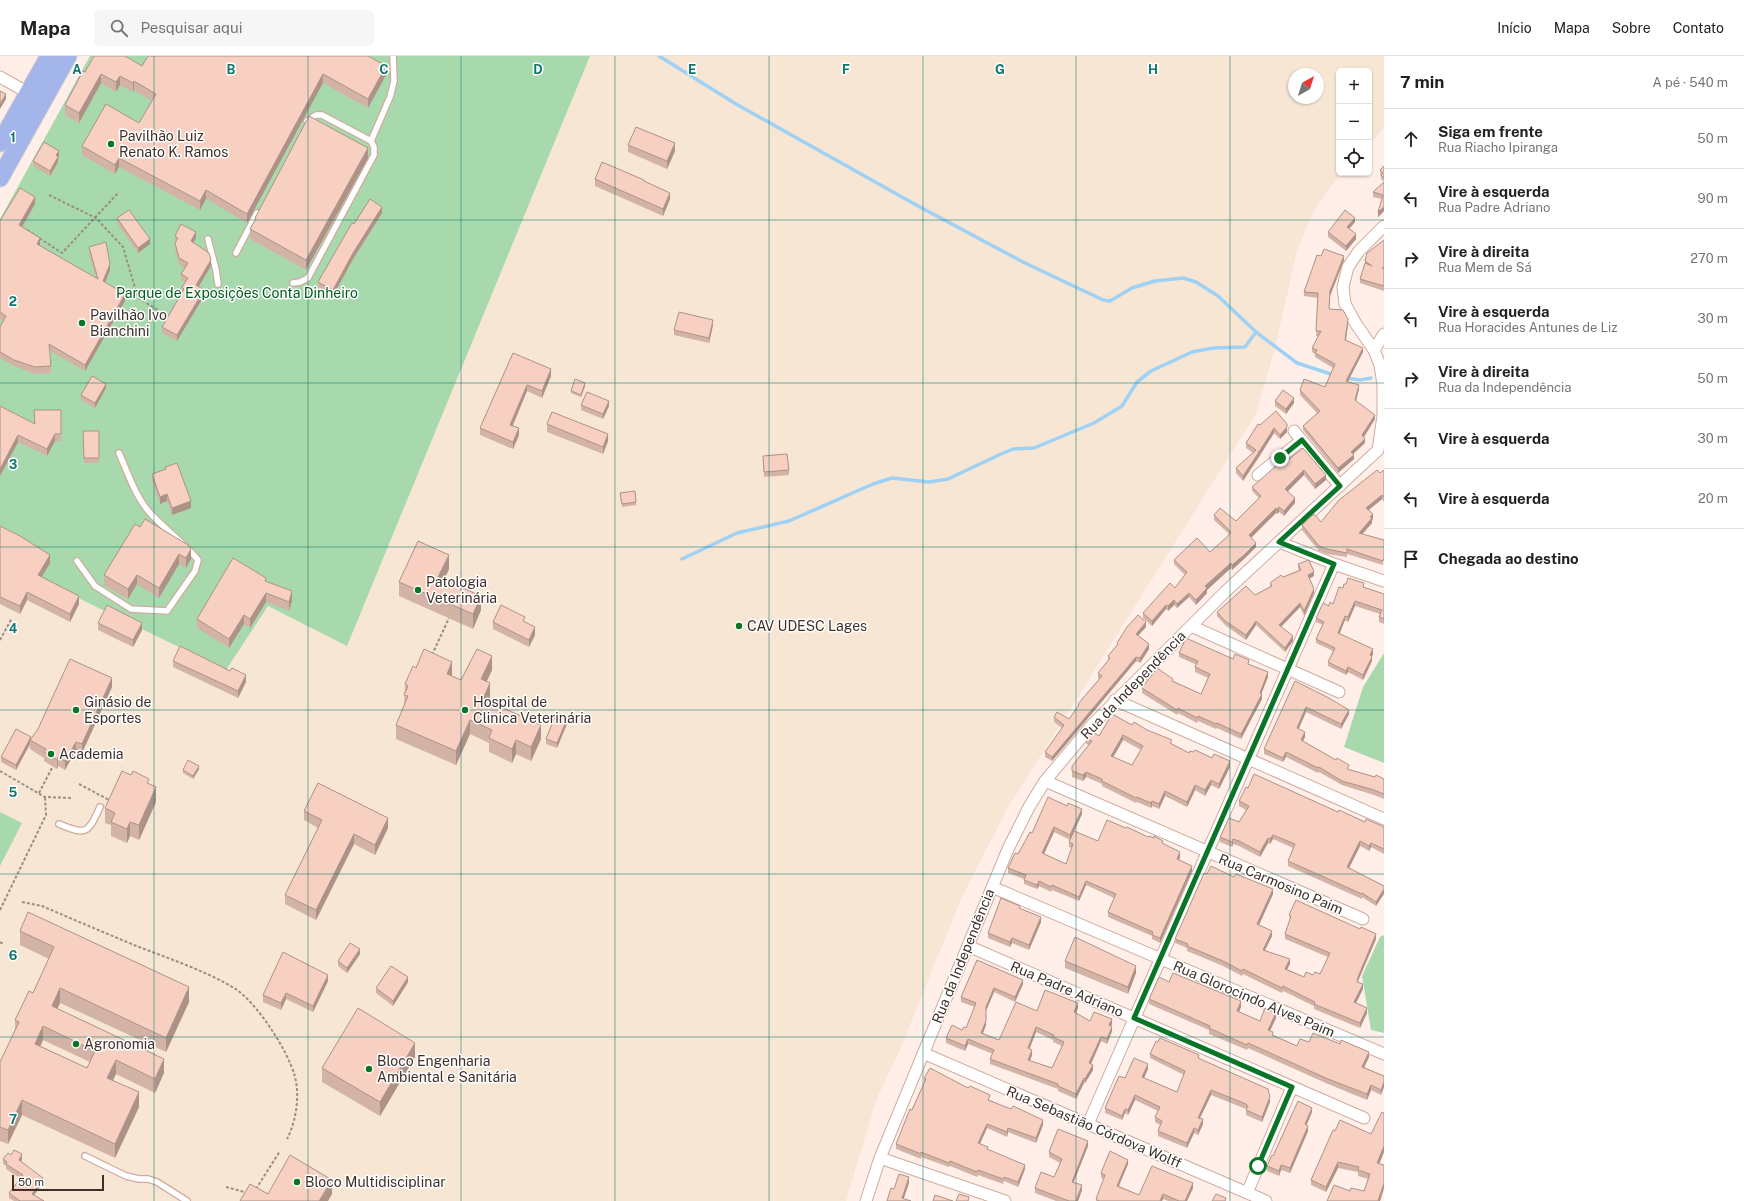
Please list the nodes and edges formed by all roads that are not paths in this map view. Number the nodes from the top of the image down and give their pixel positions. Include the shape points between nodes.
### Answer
1 (48, 56) edge
2 (68, 56) edge
3 (393, 56) edge
4 (0, 77) edge
5 (28, 93) junction
6 (43, 101) junction
7 (305, 126) edge
8 (371, 141) junction
9 (0, 143) edge
10 (0, 178) edge
11 (261, 206) edge
12 (1384, 226) edge
13 (208, 239) dead end
14 (236, 253) dead end
15 (293, 283) dead end
16 (218, 284) dead end
17 (1384, 334) edge
18 (1374, 350) junction
19 (1294, 431) dead end
20 (1302, 440) junction
21 (1381, 449) edge
22 (119, 453) dead end
23 (1258, 475) dead end
24 (1340, 486) junction
25 (1279, 542) junction
26 (77, 561) dead end
27 (1334, 564) junction
28 (1384, 581) edge
29 (1191, 626) junction
30 (1288, 669) junction
31 (1339, 692) dead end
32 (1115, 700) junction
33 (1248, 759) junction
34 (1045, 781) junction
35 (100, 807) dead end
36 (1384, 819) edge
37 (59, 824) dead end
38 (1207, 852) junction
39 (992, 887) junction
40 (1363, 919) dead end
41 (968, 946) junction
42 (1160, 959) junction
43 (1134, 1018) junction
44 (923, 1053) junction
45 (1384, 1054) edge
46 (1292, 1087) junction
47 (1364, 1118) dead end
48 (1088, 1124) junction
49 (86, 1156) dead end
50 (880, 1158) junction
51 (1247, 1193) junction
52 (187, 1201) edge
53 (866, 1201) edge
54 (1005, 1201) edge
55 (1266, 1201) edge

1 - 5 main road
2 - 6 main road
3 - 8 lane via 394,80 390,97
4 - 5 street
5 - 6 street
5 - 9 main road
6 - 10 main road
7 - 8 lane via 308,119 322,115
8 - 15 lane via 374,155 308,278
11 - 14 lane
12 - 18 street, Rua da Independência via 1359,251 1348,267 1343,287 1345,304
13 - 16 lane
17 - 18 street
18 - 21 street, Rua da Independência via 1380,365 1383,385
19 - 20 street
20 - 23 street
20 - 24 street
21 - 24 street, Rua da Independência
22 - 26 lane via 136,492 150,514 198,560 195,571 167,611 131,609 95,586
24 - 25 street, Rua da Independência
25 - 27 street
25 - 29 street, Rua da Independência
27 - 28 street
27 - 30 street
29 - 30 street
29 - 32 street, Rua da Independência
30 - 31 street
30 - 33 street
32 - 33 street
32 - 34 street, Rua da Independência
33 - 36 street
33 - 38 street
34 - 38 street, Rua Carmosino Paim
34 - 39 street, Rua da Independência via 1016,831
35 - 37 lane via 91,827 85,831 76,831
38 - 40 street, Rua Carmosino Paim
38 - 42 street
39 - 41 street, Rua da Independência
39 - 42 street, Rua Glorocindo Alves Paim
41 - 43 street, Rua Padre Adriano
41 - 44 street, Rua da Independência
42 - 43 street
42 - 45 street, Rua Glorocindo Alves Paim
43 - 46 street, Rua Padre Adriano
43 - 48 street
44 - 48 street, Rua Sebastião Córdova Wolff
44 - 50 street, Rua da Independência
46 - 47 street, Rua Padre Adriano
46 - 51 street
48 - 51 street, Rua Sebastião Córdova Wolff
49 - 52 lane via 126,1176 157,1182
50 - 53 street, Rua da Independência
50 - 54 street
51 - 55 street, Rua Sebastião Córdova Wolff

